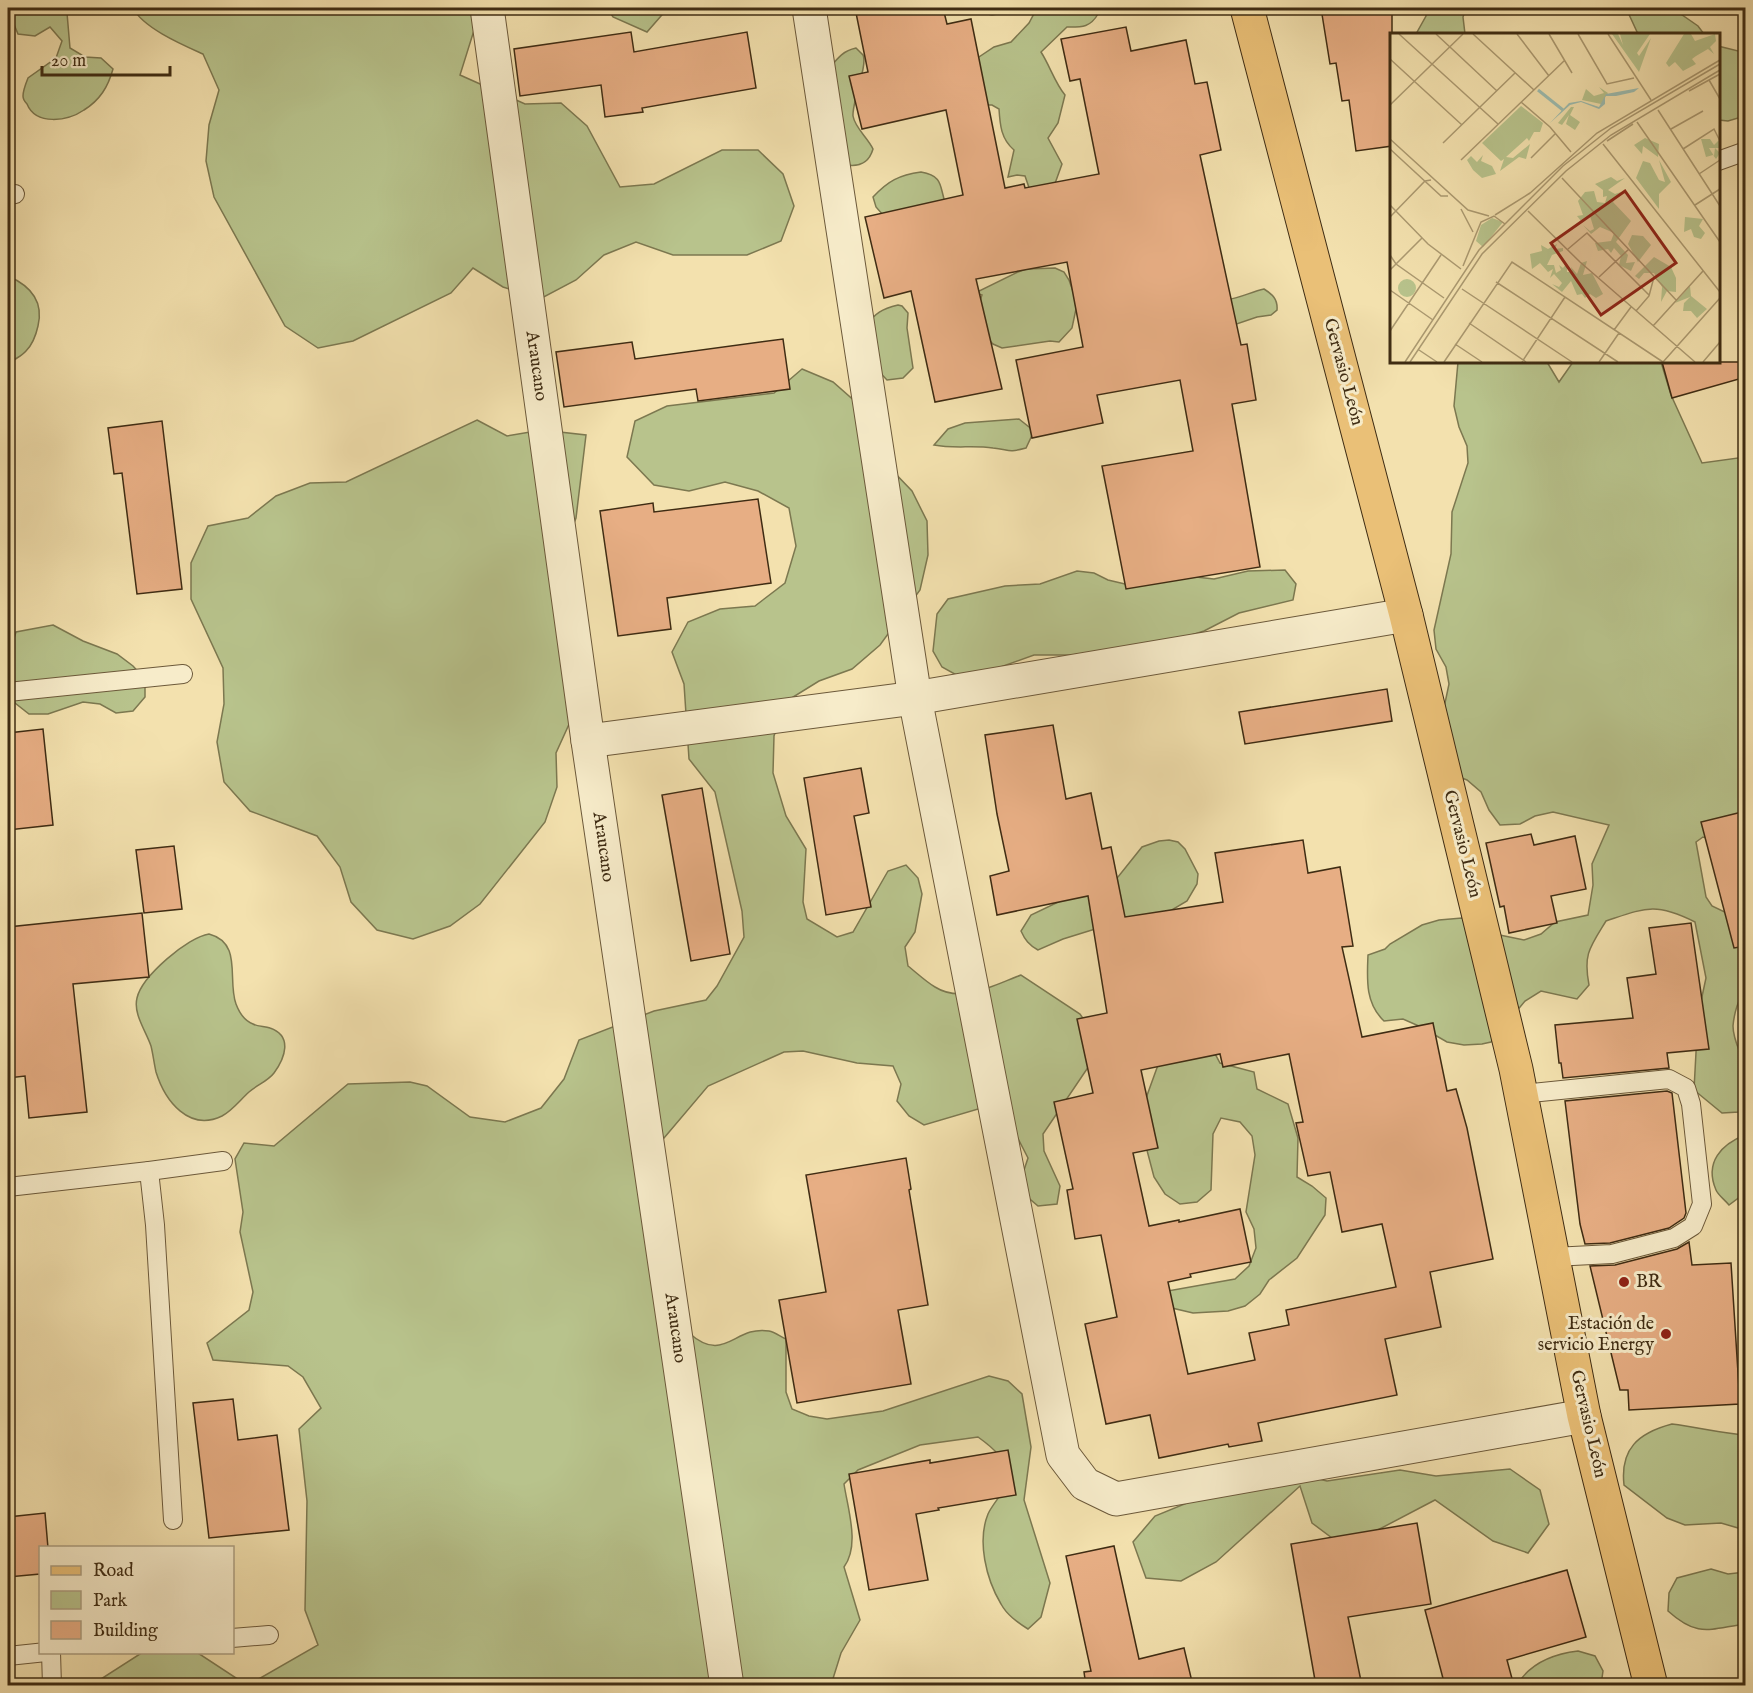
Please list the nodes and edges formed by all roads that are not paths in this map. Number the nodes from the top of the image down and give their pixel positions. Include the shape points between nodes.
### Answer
1 (809, 8) edge
2 (1247, 8) edge
3 (490, 10) edge
4 (1746, 152) edge
5 (1720, 161) edge
6 (1406, 615) junction
7 (183, 674) dead end
8 (8, 692) edge
9 (915, 698) junction
10 (588, 741) junction
11 (1521, 1094) junction
12 (224, 1161) dead end
13 (149, 1171) junction
14 (8, 1186) edge
15 (1553, 1257) junction
16 (1584, 1416) junction
17 (173, 1520) dead end
18 (269, 1635) dead end
19 (234, 1638) edge
20 (39, 1654) edge
21 (51, 1654) edge
22 (8, 1656) edge
23 (52, 1686) edge
24 (728, 1686) edge
25 (1651, 1686) edge

1 - 9 street
2 - 6 main road, Gervasio León
3 - 10 street, Araucano
4 - 5 lane
6 - 9 street
6 - 11 main road, Gervasio León
7 - 8 lane
9 - 10 street
9 - 16 street via 1063,1455 1085,1484 1116,1499
10 - 24 street, Araucano
11 - 15 main road, Gervasio León
11 - 15 lane via 1669,1079 1686,1088 1691,1104 1702,1204 1694,1226 1674,1238 1612,1254
12 - 13 lane
13 - 14 lane
13 - 17 lane
15 - 16 main road, Gervasio León
16 - 25 main road, Gervasio León
18 - 19 lane
20 - 22 lane
21 - 23 lane

